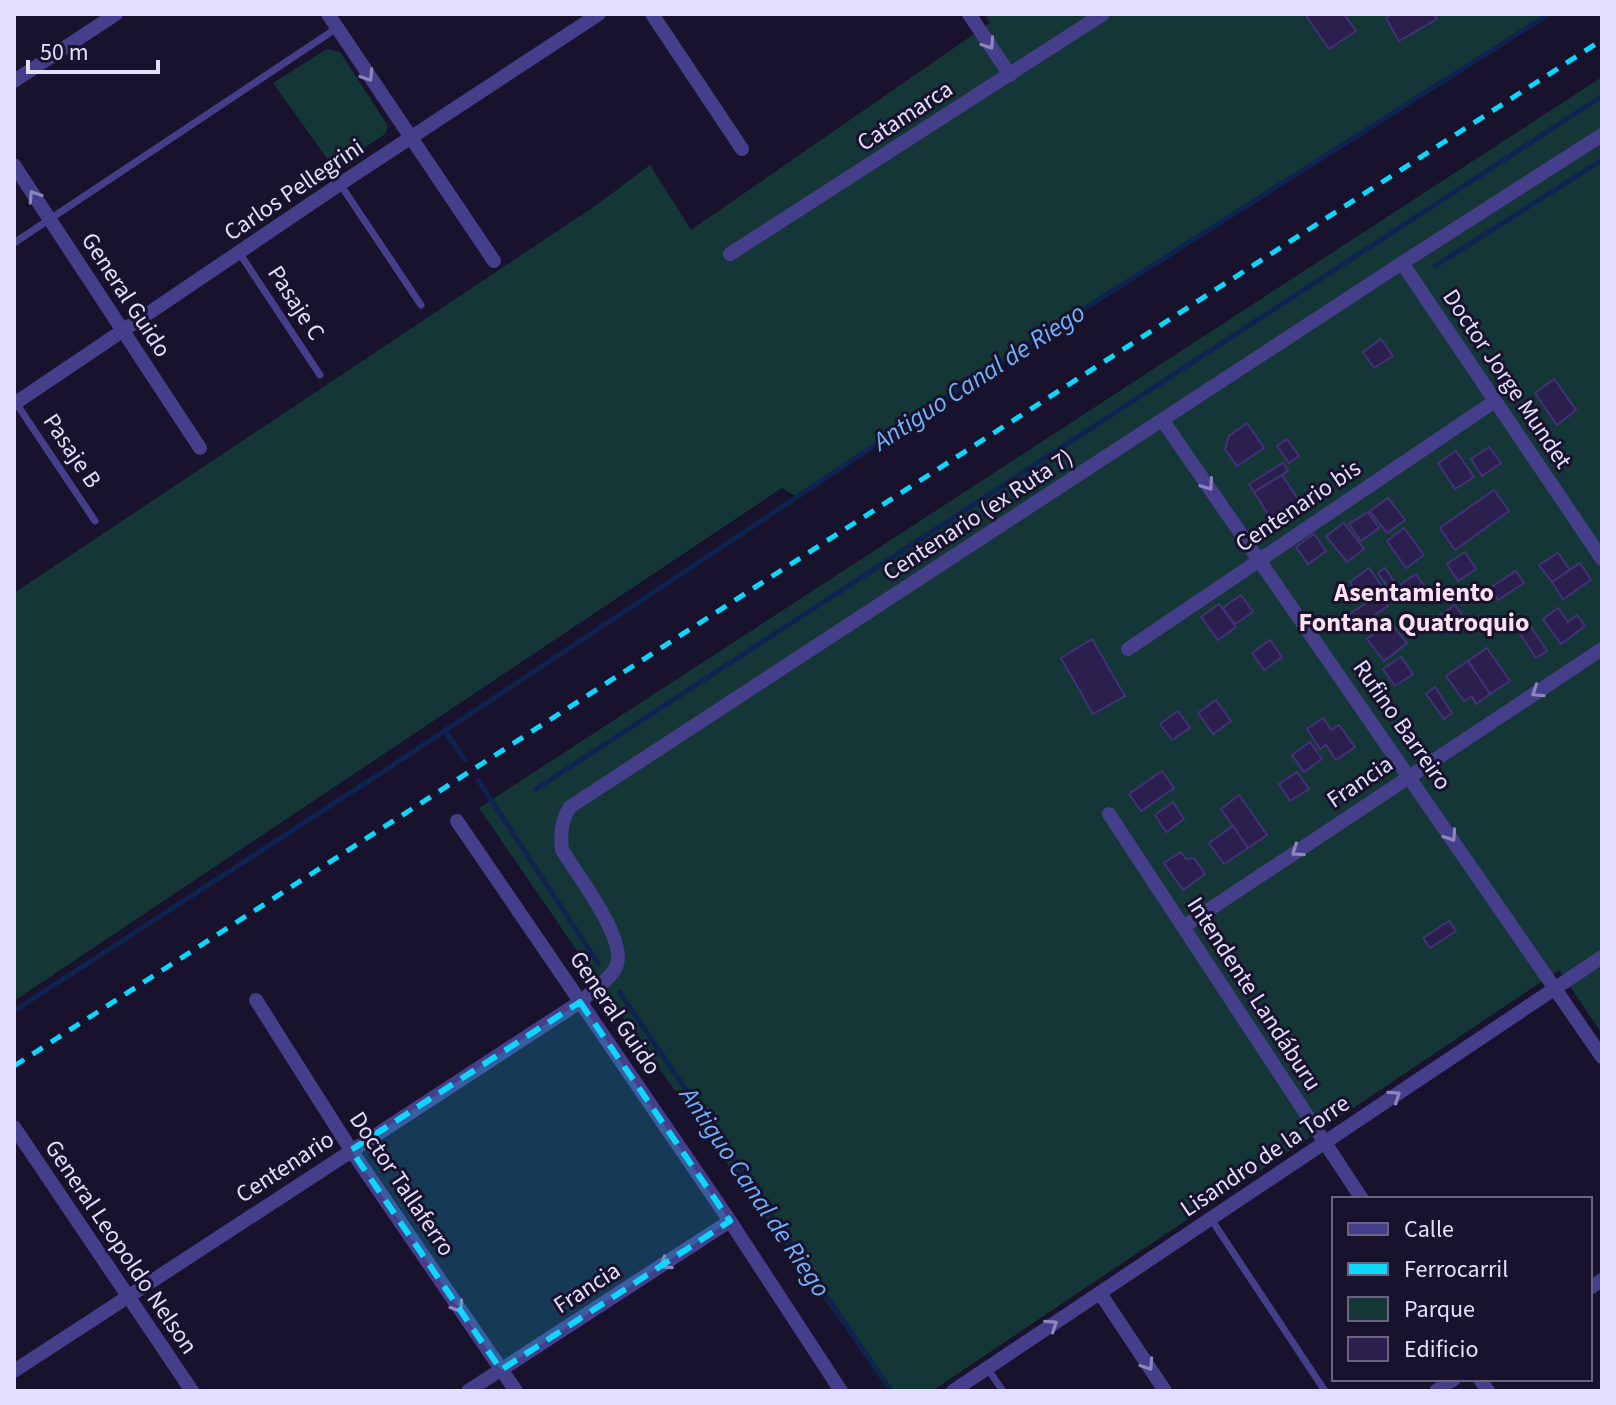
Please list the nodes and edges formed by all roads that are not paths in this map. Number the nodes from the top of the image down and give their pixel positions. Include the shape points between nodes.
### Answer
1 (116, 14) edge
2 (328, 14) edge
3 (599, 14) edge
4 (652, 14) edge
5 (969, 14) edge
6 (1103, 14) edge
7 (337, 28) junction
8 (1010, 75) junction
9 (14, 81) edge
10 (1602, 135) edge
11 (409, 138) junction
12 (742, 149) dead end
13 (14, 165) edge
14 (340, 184) junction
15 (50, 220) junction
16 (14, 243) edge
17 (240, 254) junction
18 (730, 254) dead end
19 (494, 261) dead end
20 (1402, 263) junction
21 (421, 305) dead end
22 (124, 332) junction
23 (320, 375) dead end
24 (1495, 401) junction
25 (15, 404) edge
26 (1163, 421) junction
27 (200, 448) dead end
28 (95, 521) dead end
29 (1259, 558) junction
30 (1602, 559) edge
31 (1128, 649) dead end
32 (1602, 649) edge
33 (1410, 775) junction
34 (1109, 814) dead end
35 (457, 821) dead end
36 (1183, 927) junction
37 (1602, 957) edge
38 (1555, 989) junction
39 (256, 1000) dead end
40 (580, 1002) junction
41 (1602, 1057) edge
42 (14, 1127) edge
43 (1325, 1142) junction
44 (351, 1150) junction
45 (1361, 1197) edge
46 (1211, 1219) junction
47 (730, 1221) junction
48 (1100, 1293) junction
49 (127, 1296) junction
50 (987, 1368) junction
51 (501, 1370) junction
52 (14, 1371) edge
53 (192, 1391) edge
54 (468, 1391) edge
55 (516, 1391) edge
56 (841, 1391) edge
57 (953, 1391) edge
58 (1003, 1391) edge
59 (1165, 1391) edge
60 (1325, 1391) edge

1 - 9 street
2 - 7 street
3 - 11 street, Carlos Pellegrini
4 - 12 street
5 -> 8 street
6 - 8 street, Catamarca
7 -> 11 street
7 - 15 lane
8 - 18 street, Catamarca
10 - 20 street, Centenario (ex Ruta 7)
11 - 14 street, Carlos Pellegrini
11 - 19 street
15 -> 13 street, General Guido
14 - 17 street, Carlos Pellegrini
14 - 21 lane
15 - 16 lane
15 - 22 street, General Guido
17 - 22 street, Carlos Pellegrini
17 - 23 lane, Pasaje C
20 - 24 street, Doctor Jorge Mundet
20 - 26 street, Centenario (ex Ruta 7)
22 - 25 street, Carlos Pellegrini
22 - 27 street, General Guido
24 - 29 street, Centenario bis
24 - 30 street, Doctor Jorge Mundet
25 - 28 lane, Pasaje B
26 -> 29 street, Rufino Barreiro
26 - 40 street, Centenario (ex Ruta 7) via 570,807 564,816 562,850 608,923 619,951 616,968
29 - 31 street, Centenario bis
29 - 33 street, Rufino Barreiro
32 -> 33 street, Francia
33 -> 36 street, Francia
33 -> 38 street, Rufino Barreiro
34 - 36 street, Intendente Landáburu
35 - 40 street, General Guido
36 - 43 street, Intendente Landáburu
37 - 38 street, Lisandro de la Torre
38 - 41 street, Rufino Barreiro
43 -> 38 street, Lisandro de la Torre
39 - 44 street, Doctor Tallaferro
40 - 44 street, Centenario
40 - 47 street, General Guido
42 - 49 street, General Leopoldo Nelson
43 - 45 street, Intendente Landáburu
43 - 46 street, Lisandro de la Torre
44 - 49 street, Centenario
44 -> 51 street, Doctor Tallaferro
46 - 48 street, Lisandro de la Torre
46 - 60 lane
47 -> 51 street, Francia
47 - 56 street, General Guido
50 -> 48 street, Lisandro de la Torre
48 -> 59 street
49 - 52 street, Centenario
49 - 53 street, General Leopoldo Nelson
50 - 57 street, Lisandro de la Torre
50 - 58 lane
51 - 54 street, Francia
51 - 55 street, Doctor Tallaferro

